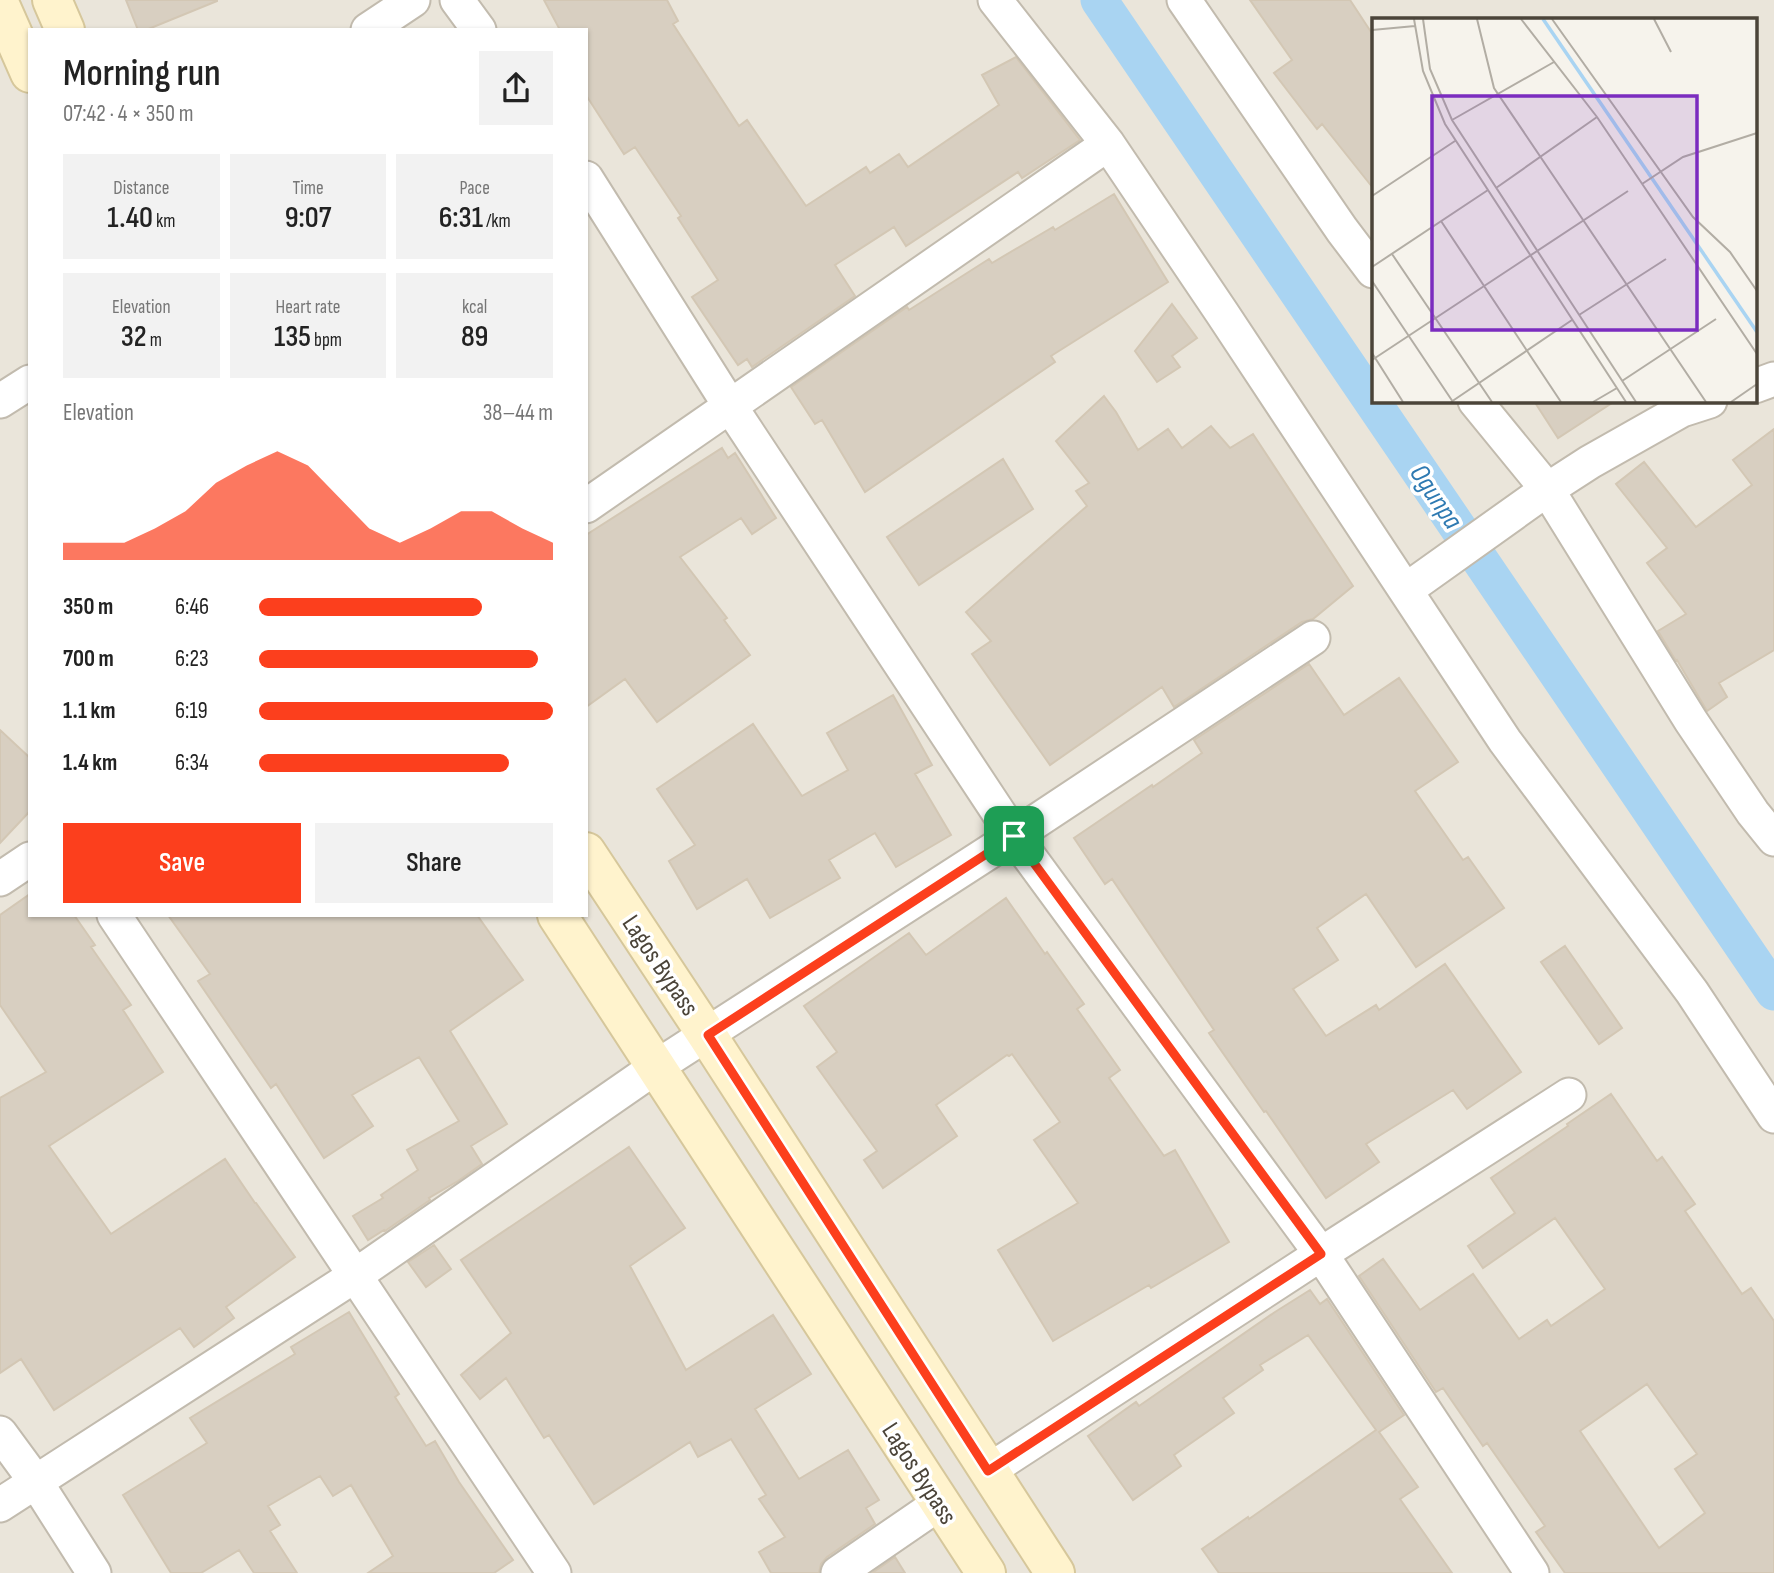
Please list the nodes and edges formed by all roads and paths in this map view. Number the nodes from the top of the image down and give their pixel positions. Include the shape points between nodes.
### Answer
1 (52, 0) edge
2 (413, 0) edge
3 (457, 0) edge
4 (995, 0) edge
5 (1184, 0) edge
6 (0, 5) edge
7 (64, 28) edge
8 (371, 28) edge
9 (478, 28) edge
10 (28, 69) edge
11 (1108, 144) junction
12 (588, 181) edge
13 (1372, 270) edge
14 (1774, 379) edge
15 (28, 383) edge
16 (1756, 386) edge
17 (0, 401) edge
18 (1476, 402) edge
19 (1707, 402) edge
20 (730, 406) junction
21 (1544, 491) junction
22 (588, 505) edge
23 (1406, 590) junction
24 (1313, 638) dead end
25 (1014, 836) junction
26 (1774, 839) edge
27 (588, 855) edge
28 (28, 860) edge
29 (0, 879) edge
30 (115, 917) edge
31 (558, 917) edge
32 (708, 1035) junction
33 (656, 1067) junction
34 (1569, 1095) dead end
35 (1774, 1116) edge
36 (1321, 1254) junction
37 (356, 1275) junction
38 (0, 1433) edge
39 (988, 1471) junction
40 (36, 1482) junction
41 (940, 1503) junction
42 (0, 1505) edge
43 (94, 1573) edge
44 (554, 1573) edge
45 (838, 1573) edge
46 (986, 1573) edge
47 (1055, 1573) edge
48 (1532, 1573) edge

1 - 7 main road
2 - 8 street
3 - 9 street
4 - 11 street
5 - 13 street
6 - 10 main road
11 - 20 street
11 - 23 street
12 - 20 street
14 - 16 street
15 - 17 street
18 - 21 street
19 - 21 street via 1682,410
20 - 22 street
20 - 25 street
21 - 23 street
21 - 26 street via 1691,721
23 - 35 street via 1505,741 1692,992
24 - 25 street
25 - 32 street
25 - 36 street
27 - 32 main road, Lagos Bypass
28 - 29 street
30 - 37 street
31 - 33 main road, Lagos Bypass
32 - 33 street
32 - 39 main road, Lagos Bypass
33 - 37 street
33 - 41 main road, Lagos Bypass
34 - 36 street
36 - 39 street
36 - 48 street
37 - 40 street
37 - 44 street
38 - 40 street
39 - 47 main road, Lagos Bypass
40 - 42 street
40 - 43 street
41 - 45 street
41 - 46 main road, Lagos Bypass

